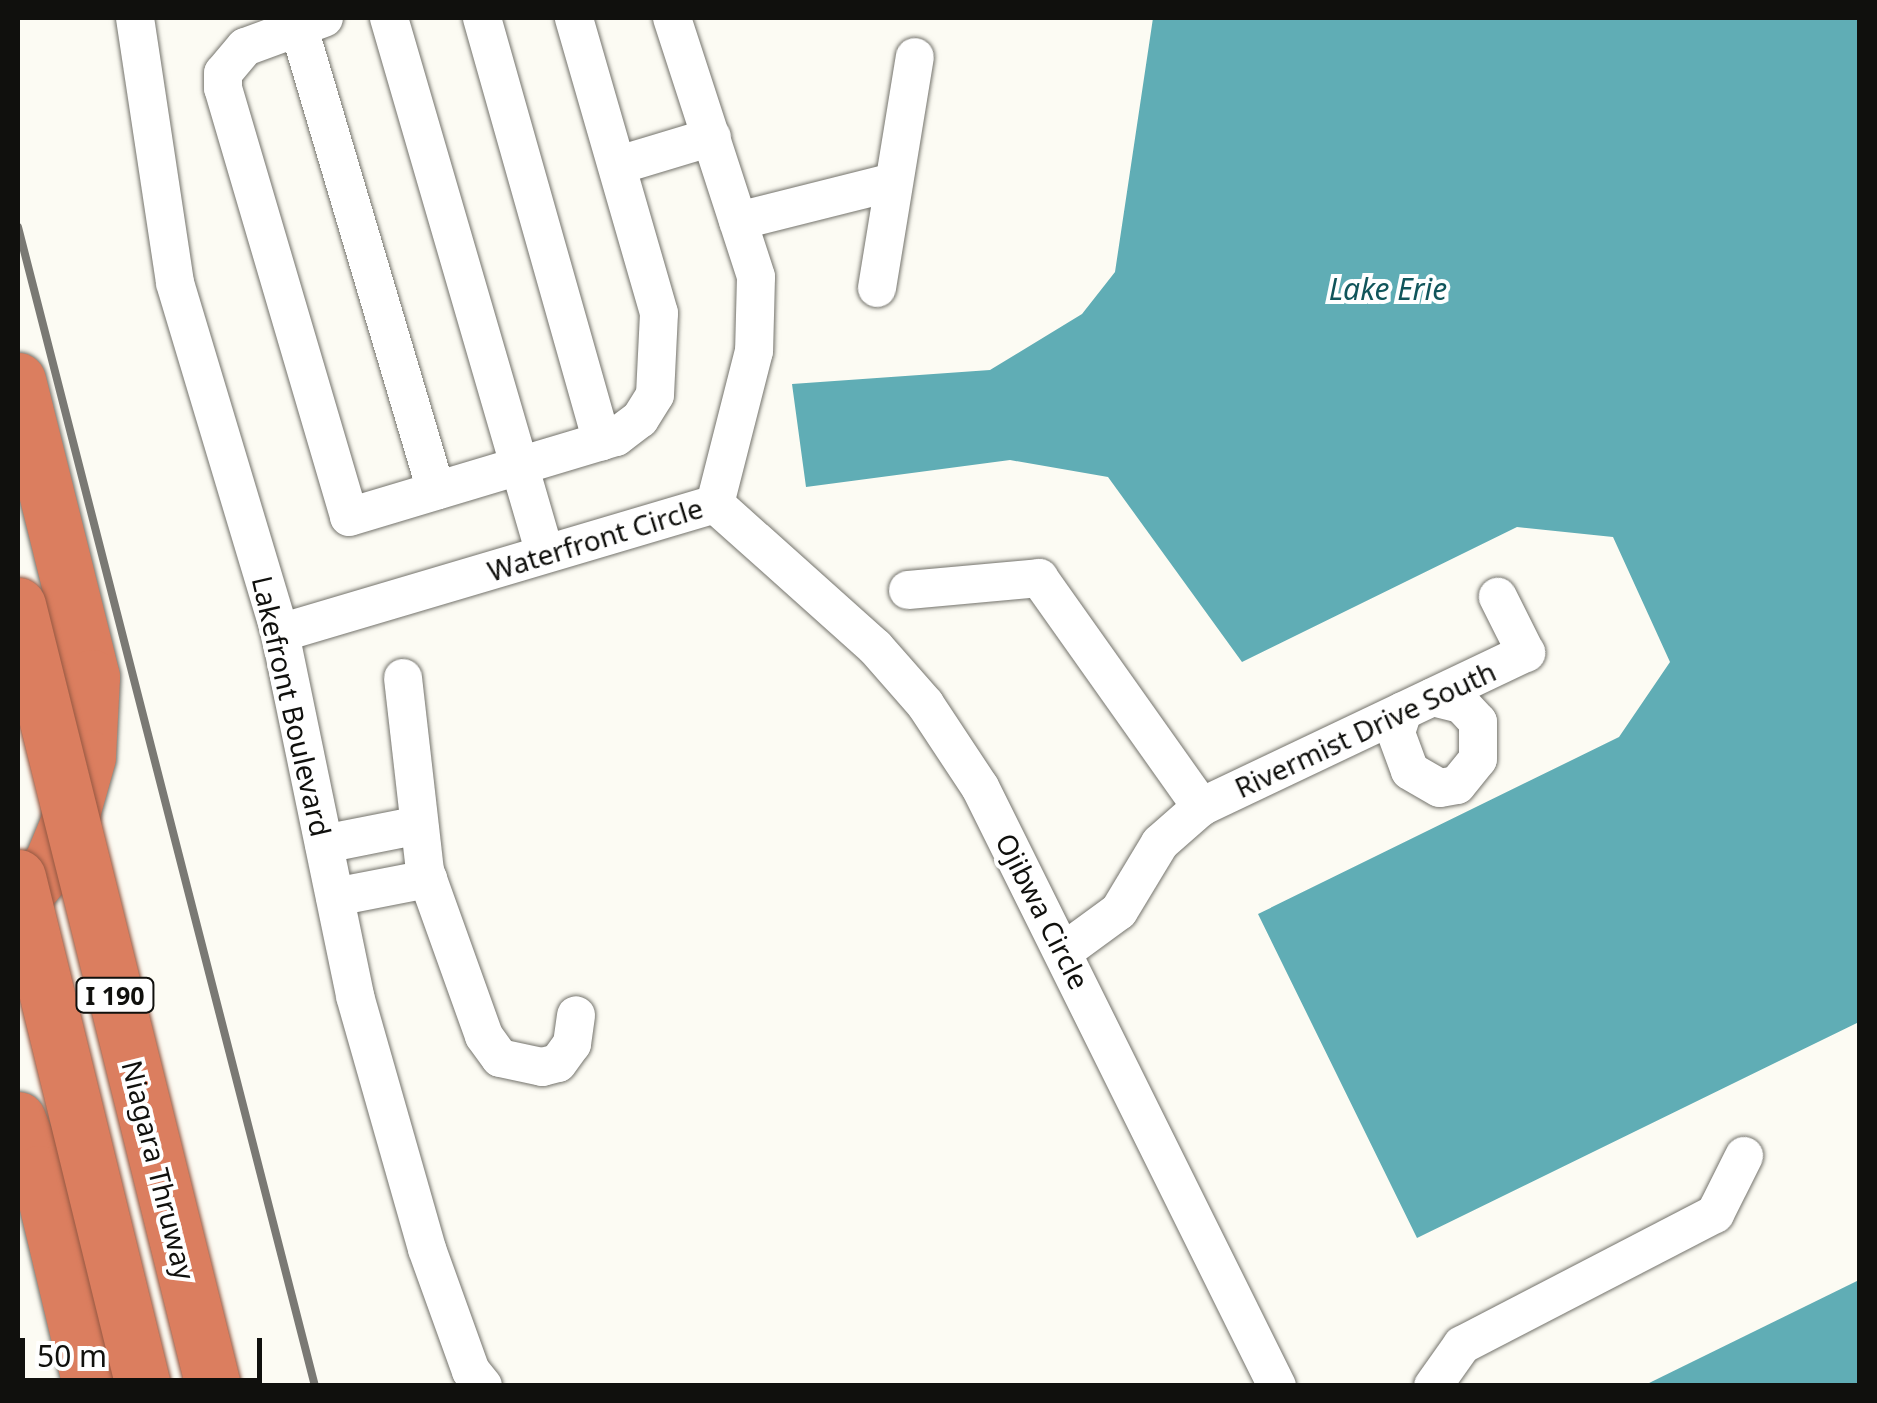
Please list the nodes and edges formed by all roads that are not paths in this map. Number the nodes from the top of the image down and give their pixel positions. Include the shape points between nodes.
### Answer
1 (135, 18) edge
2 (388, 18) edge
3 (482, 18) edge
4 (574, 18) edge
5 (672, 18) edge
6 (306, 20) edge
7 (916, 57) dead end
8 (712, 137) junction
9 (619, 165) junction
10 (893, 182) junction
11 (738, 221) junction
12 (878, 288) dead end
13 (18, 380) edge
14 (602, 441) junction
15 (522, 464) junction
16 (436, 490) junction
17 (714, 504) junction
18 (545, 554) junction
19 (908, 590) dead end
20 (1498, 597) dead end
21 (18, 605) edge
22 (280, 633) junction
23 (403, 678) dead end
24 (1200, 806) junction
25 (415, 826) junction
26 (324, 844) junction
27 (18, 877) edge
28 (428, 879) junction
29 (334, 897) junction
30 (18, 902) edge
31 (1063, 952) junction
32 (576, 1016) dead end
33 (18, 1119) edge
34 (1744, 1156) dead end
35 (90, 1385) edge
36 (143, 1386) edge
37 (213, 1386) edge
38 (483, 1386) edge
39 (1278, 1386) edge
40 (1433, 1386) edge

1 - 22 street, Lakefront Boulevard via 176,283
2 - 15 street
3 - 14 street
4 - 9 street
5 - 8 street, Waterfront Circle
6 - 16 street
6 - 16 street via 245,47 223,72 222,88 349,517
7 - 10 street
8 - 9 street
8 - 11 street, Waterfront Circle
9 - 14 street via 659,312 661,361 655,395 640,419
10 - 11 street
10 - 12 street
11 - 17 street, Waterfront Circle via 756,277 754,351
13 - 30 highway via 92,677 88,757 51,863
14 - 15 street
15 - 16 street
15 - 18 street
17 - 18 street, Waterfront Circle
17 - 31 street, Ojibwa Circle via 874,647 925,704 980,787
18 - 22 street, Waterfront Circle
19 - 24 street, Rivermist Drive South via 1038,578
20 - 24 street, Rivermist Drive South via 1526,653
21 - 37 highway, Niagara Thruway / I 190, bridge
22 - 26 street, Lakefront Boulevard
23 - 25 street via 417,764
24 - 31 street, Rivermist Drive South via 1160,843 1119,911
25 - 26 street
25 - 28 street
26 - 29 street, Lakefront Boulevard
27 - 36 highway, I 190, bridge
28 - 29 street
28 - 32 street via 484,1036 500,1058 521,1066 558,1064 572,1044
29 - 38 street, Lakefront Boulevard via 355,996 428,1249
31 - 39 street, Ojibwa Circle
33 - 35 highway via 39,1173
34 - 40 street via 1715,1214 1462,1345

